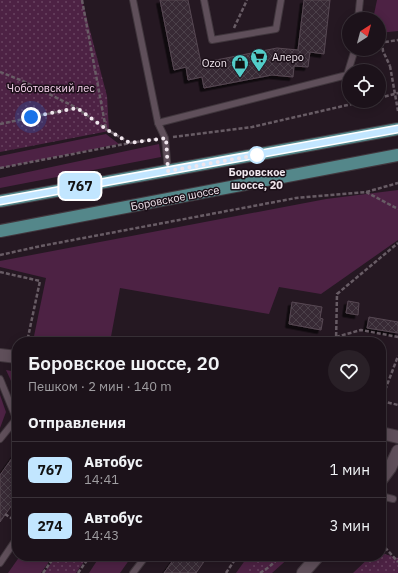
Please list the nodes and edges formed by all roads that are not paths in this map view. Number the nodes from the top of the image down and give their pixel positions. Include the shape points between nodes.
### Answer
1 (133, 0) edge
2 (204, 0) edge
3 (281, 0) edge
4 (360, 0) edge
5 (359, 12) edge
6 (353, 56) edge
7 (158, 123) junction
8 (398, 129) edge
9 (398, 155) edge
10 (168, 171) junction
11 (0, 201) edge
12 (0, 232) edge
13 (0, 355) edge
14 (12, 356) edge
15 (0, 379) edge
16 (12, 408) edge
17 (12, 423) edge
18 (386, 434) edge
19 (398, 437) edge
20 (0, 439) edge
21 (398, 451) edge
22 (386, 473) edge
23 (386, 497) edge
24 (393, 499) dead end
25 (12, 545) edge
26 (142, 561) edge
27 (314, 561) edge
28 (0, 563) edge
29 (134, 573) edge
30 (303, 573) edge

1 - 7 lane
2 - 3 lane via 212,40 276,29
4 - 5 lane
6 - 7 lane via 347,75
7 - 10 lane via 166,138
8 - 10 main road
9 - 12 main road, Боровское шоссе
10 - 11 main road
13 - 14 street
15 - 16 lane
17 - 20 lane
18 - 19 street
21 - 22 street
23 - 24 lane
25 - 28 lane
26 - 29 lane
27 - 30 street

